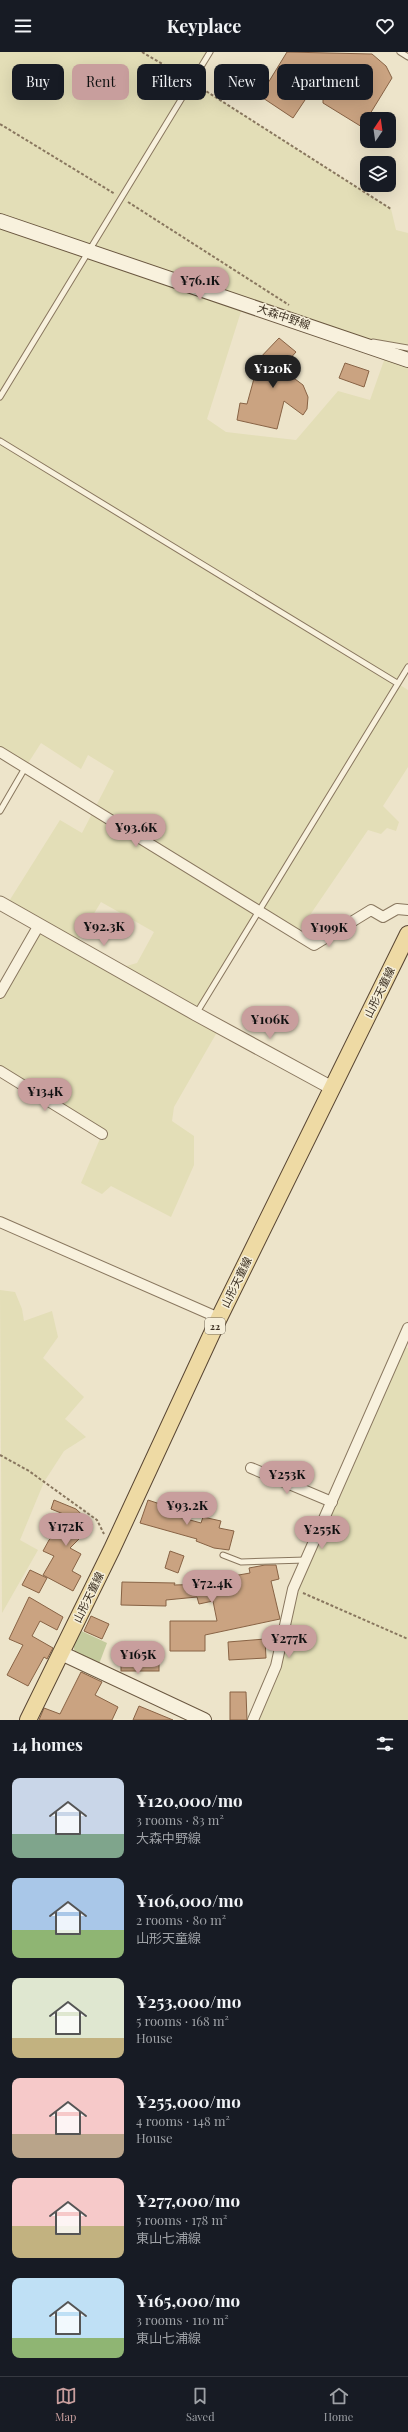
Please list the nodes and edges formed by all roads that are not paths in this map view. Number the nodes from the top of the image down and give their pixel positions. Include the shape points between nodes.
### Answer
1 (210, 52) edge
2 (400, 52) edge
3 (408, 57) edge
4 (0, 220) edge
5 (89, 251) junction
6 (347, 337) junction
7 (408, 348) edge
8 (408, 360) edge
9 (0, 396) edge
10 (0, 440) edge
11 (408, 667) edge
12 (397, 683) junction
13 (0, 752) edge
14 (25, 768) junction
15 (0, 810) edge
16 (0, 903) edge
17 (258, 909) junction
18 (408, 910) edge
19 (39, 925) junction
20 (408, 934) edge
21 (0, 993) edge
22 (196, 1014) junction
23 (0, 1071) edge
24 (332, 1088) junction
25 (102, 1134) dead end
26 (0, 1222) edge
27 (219, 1318) junction
28 (408, 1328) edge
29 (404, 1347) edge
30 (251, 1468) dead end
31 (332, 1502) junction
32 (223, 1555) dead end
33 (306, 1560) junction
34 (61, 1652) junction
35 (28, 1720) edge
36 (204, 1720) edge
37 (253, 1720) edge

1 - 5 lane
2 - 3 lane
4 - 5 main road, 大森中野線
5 - 6 main road, 大森中野線
5 - 9 lane
6 - 7 lane
6 - 8 main road, 大森中野線
10 - 12 lane
11 - 12 lane
12 - 17 lane
13 - 14 street
14 - 15 lane
14 - 17 street
16 - 19 street
17 - 18 street via 314,945 370,910 383,917 397,909
17 - 22 lane
19 - 21 street
19 - 22 street
20 - 24 main road, 山形天童線 / 22
22 - 24 street
23 - 25 street
24 - 27 main road, 山形天童線 / 22
26 - 27 street
27 - 34 main road, 山形天童線 / 22 via 112,1549
28 - 29 street
29 - 31 street
30 - 31 street
31 - 33 street
32 - 33 lane via 241,1562
33 - 37 street via 293,1589 276,1666
34 - 35 main road, 山形天童線 / 22
34 - 36 main road

